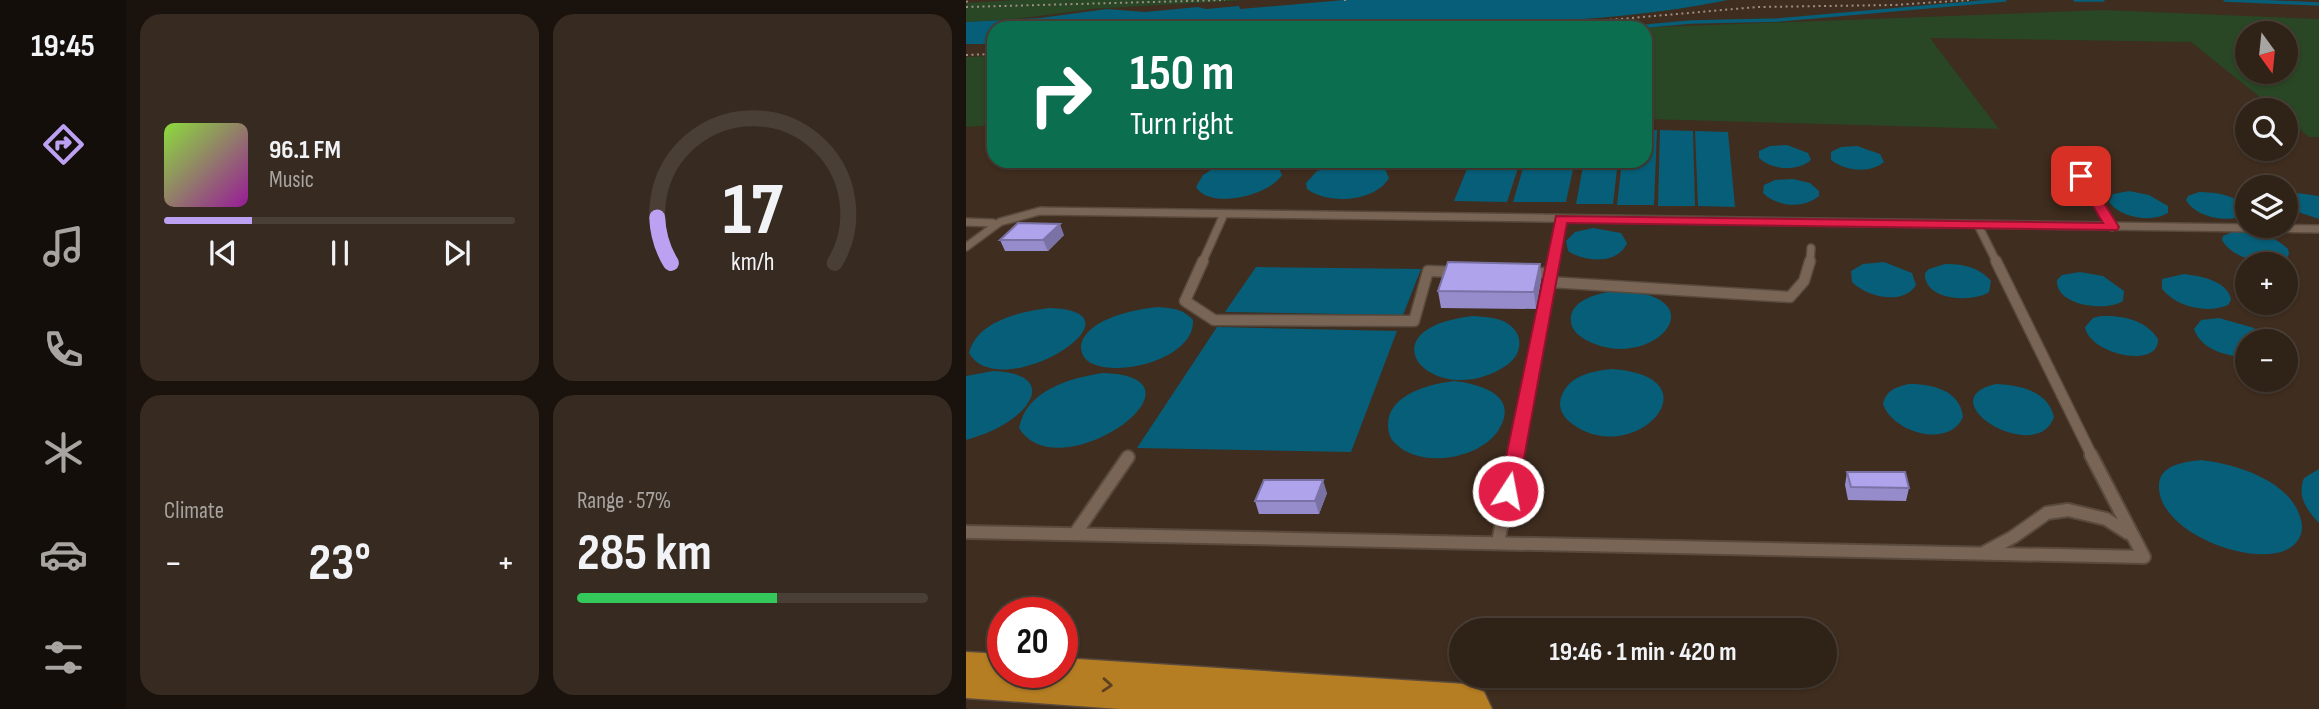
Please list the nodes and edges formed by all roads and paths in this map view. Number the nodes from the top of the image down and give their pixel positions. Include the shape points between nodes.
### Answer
1 (1224, 0) edge
2 (1969, 0) edge
3 (966, 7) edge
4 (1597, 21) edge
5 (987, 54) edge
6 (966, 55) edge
7 (2081, 176) dead end
8 (1224, 214) junction
9 (1561, 219) junction
10 (966, 222) edge
11 (993, 223) junction
12 (1978, 225) junction
13 (2112, 227) junction
14 (2319, 229) edge
15 (966, 247) edge
16 (1811, 248) dead end
17 (1469, 272) edge
18 (1523, 273) edge
19 (1550, 278) junction
20 (1128, 457) dead end
21 (966, 532) edge
22 (1076, 534) junction
23 (2130, 534) junction
24 (1498, 543) junction
25 (1985, 553) junction
26 (966, 675) edge
27 (1465, 709) edge

1 - 3 path
2 - 4 path via 1757,7
5 - 6 path
7 - 13 lane
8 - 9 lane
8 - 11 lane via 1040,211
8 - 17 lane via 1185,301 1214,320 1414,320 1429,271
9 - 12 lane
9 - 19 lane
10 - 11 lane
11 - 15 lane
12 - 13 lane
12 - 23 lane
13 - 14 lane
16 - 19 lane via 1803,287 1790,297
18 - 19 lane
19 - 24 lane
20 - 22 lane
21 - 22 lane
22 - 24 lane
23 - 25 lane via 2106,519 2068,510 2047,513
23 - 25 lane via 2144,557
24 - 25 lane
26 -> 27 highway

